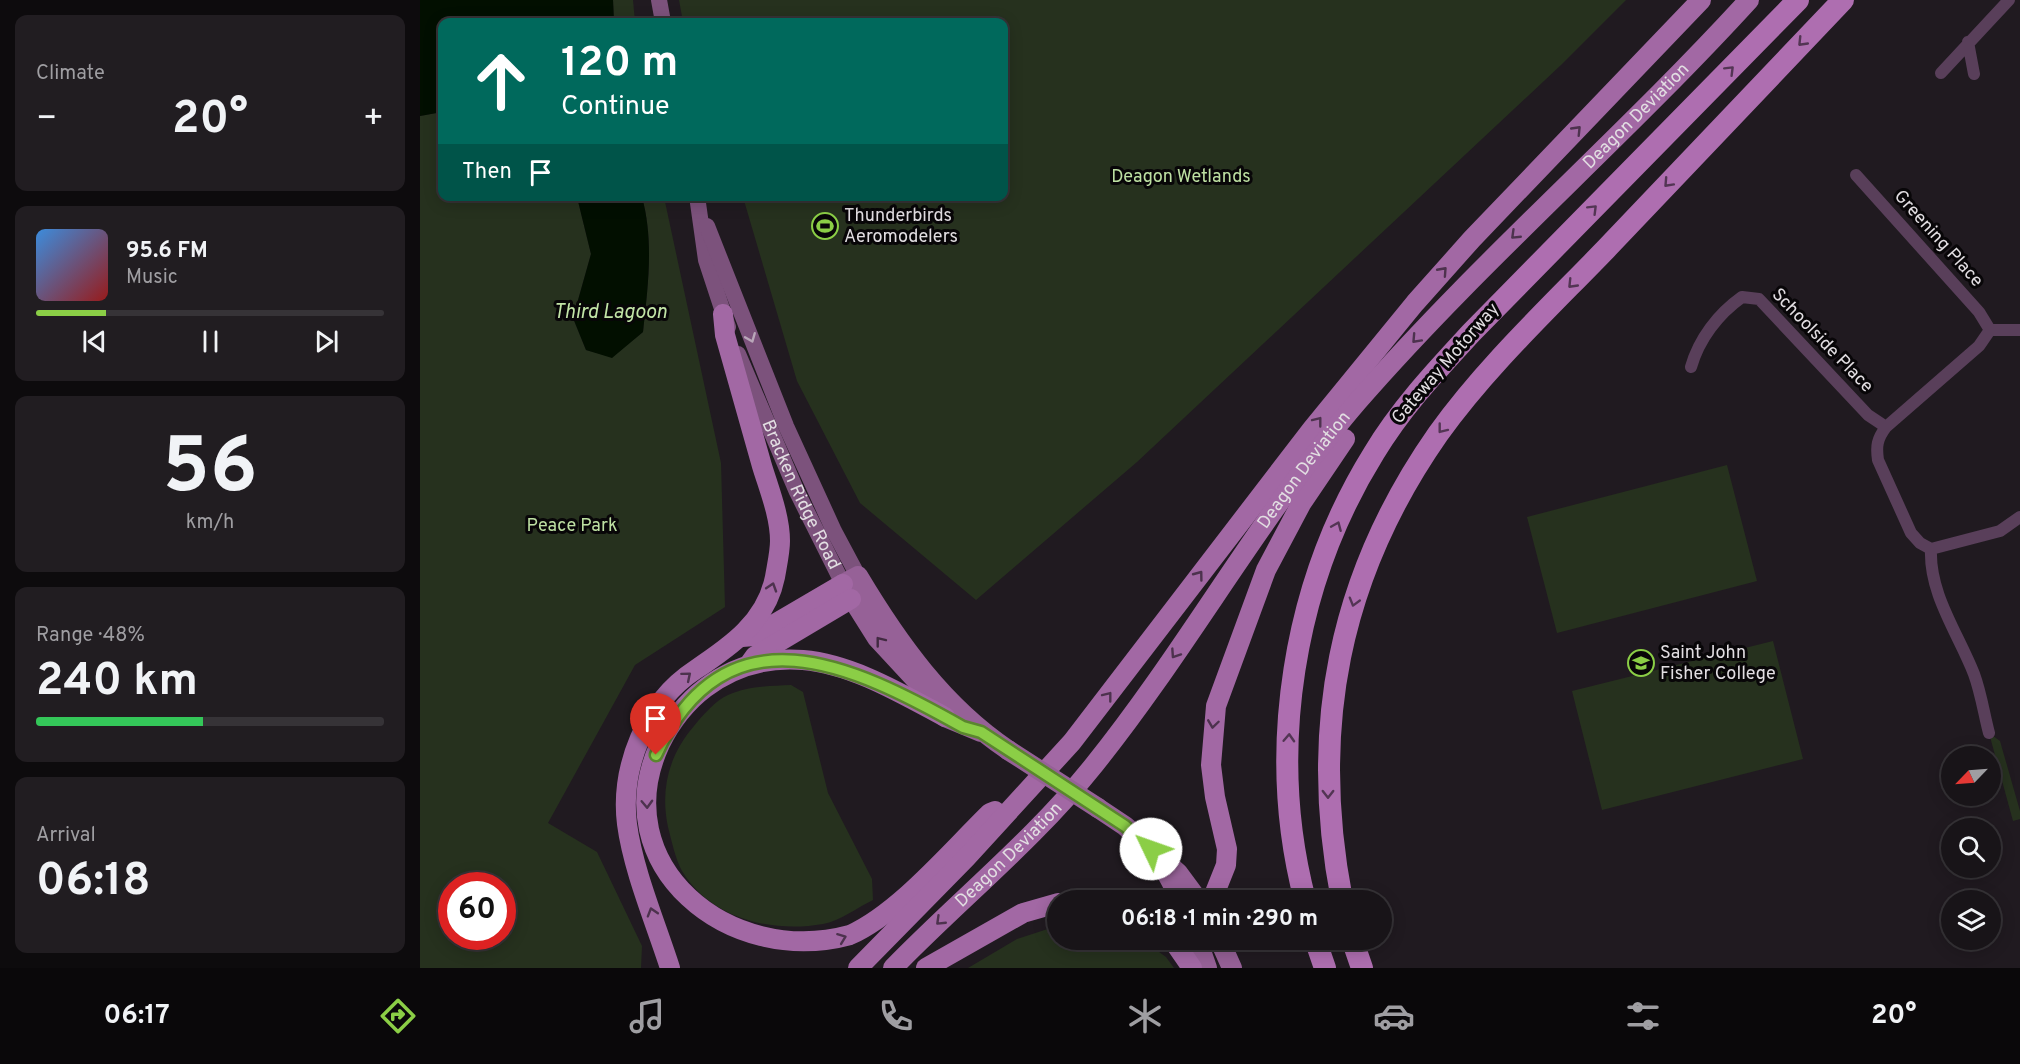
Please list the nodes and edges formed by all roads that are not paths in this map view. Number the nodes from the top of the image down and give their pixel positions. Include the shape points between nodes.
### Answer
1 (659, 0) edge
2 (1701, 0) edge
3 (1749, 0) edge
4 (1798, 0) edge
5 (1843, 0) edge
6 (2009, 0) edge
7 (662, 18) edge
8 (1968, 42) junction
9 (1941, 73) dead end
10 (1974, 74) dead end
11 (1856, 175) dead end
12 (699, 202) edge
13 (723, 314) junction
14 (1990, 330) junction
15 (2020, 330) edge
16 (1691, 367) dead end
17 (1357, 403) junction
18 (1886, 427) junction
19 (2020, 517) edge
20 (1931, 549) junction
21 (855, 587) junction
22 (742, 637) junction
23 (748, 666) junction
24 (945, 717) junction
25 (981, 732) junction
26 (1989, 733) dead end
27 (1015, 805) junction
28 (1162, 861) junction
29 (1174, 890) edge
30 (1191, 890) edge
31 (1216, 890) edge
32 (1303, 890) edge
33 (1340, 890) edge
34 (1047, 906) edge
35 (1180, 950) edge
36 (1201, 950) edge
37 (1224, 950) edge
38 (1319, 950) edge
39 (1356, 950) edge
40 (670, 968) edge
41 (858, 968) edge
42 (893, 968) edge
43 (926, 968) edge
44 (1192, 968) edge
45 (1207, 968) edge
46 (1232, 968) edge
47 (1325, 968) edge
48 (1362, 968) edge

1 - 7 main road
27 -> 2 highway, Deagon Deviation via 1072,742 1305,438 1408,312
3 -> 17 highway, Deagon Deviation via 1484,265
32 -> 4 highway, Gateway Motorway via 1292,832 1290,697 1299,641 1317,575 1341,516 1373,454 1421,387 1471,333
5 -> 33 highway via 1524,335 1439,433 1406,484 1376,541 1356,595 1333,692 1328,803
6 - 8 street
8 - 9 street
8 - 10 street
11 - 14 street, Greening Place via 1979,312
12 - 13 main road, Bracken Ridge Road via 706,260
12 -> 21 main road, Bracken Ridge Road via 786,426
13 - 21 main road, Bracken Ridge Road via 796,492
22 -> 13 highway via 771,590 780,541 766,478 724,335
14 - 15 street
14 - 18 street via 1979,346
16 - 18 street, Schoolside Place via 1696,346 1729,306 1742,297 1759,299 1868,415
17 -> 31 highway via 1352,430 1301,504 1266,570 1216,706 1211,765 1227,849 1226,865
17 -> 42 highway, Deagon Deviation via 1293,484 1140,705 1092,767 1057,807
18 - 20 street via 1878,438 1878,460 1911,534
19 - 20 street via 2000,531
20 - 26 street via 1930,569 1936,590 1974,676
21 - 22 highway via 754,636
21 - 23 highway via 755,656
24 -> 21 main road, Bracken Ridge Road via 940,706 883,645
21 - 25 main road, Bracken Ridge Road via 906,651
40 -> 22 highway via 631,842 627,796 631,767 641,735 669,693 687,675
23 - 24 highway via 785,659 829,665 861,676
23 -> 27 highway via 716,679 680,711 656,755 646,799 652,843 670,883 698,915 733,936 753,944 794,948 815,946 851,934 890,909 990,813
24 - 25 main road, Bracken Ridge Road
25 - 28 main road, Bracken Ridge Road, bridge via 1098,808 1137,836
27 - 41 highway, Deagon Deviation
28 - 29 main road, Bracken Ridge Road
28 - 30 main road, Bracken Ridge Road
34 - 43 highway via 1023,913
35 - 44 highway
36 - 45 main road
37 - 46 main road
38 - 47 highway
39 - 48 highway

